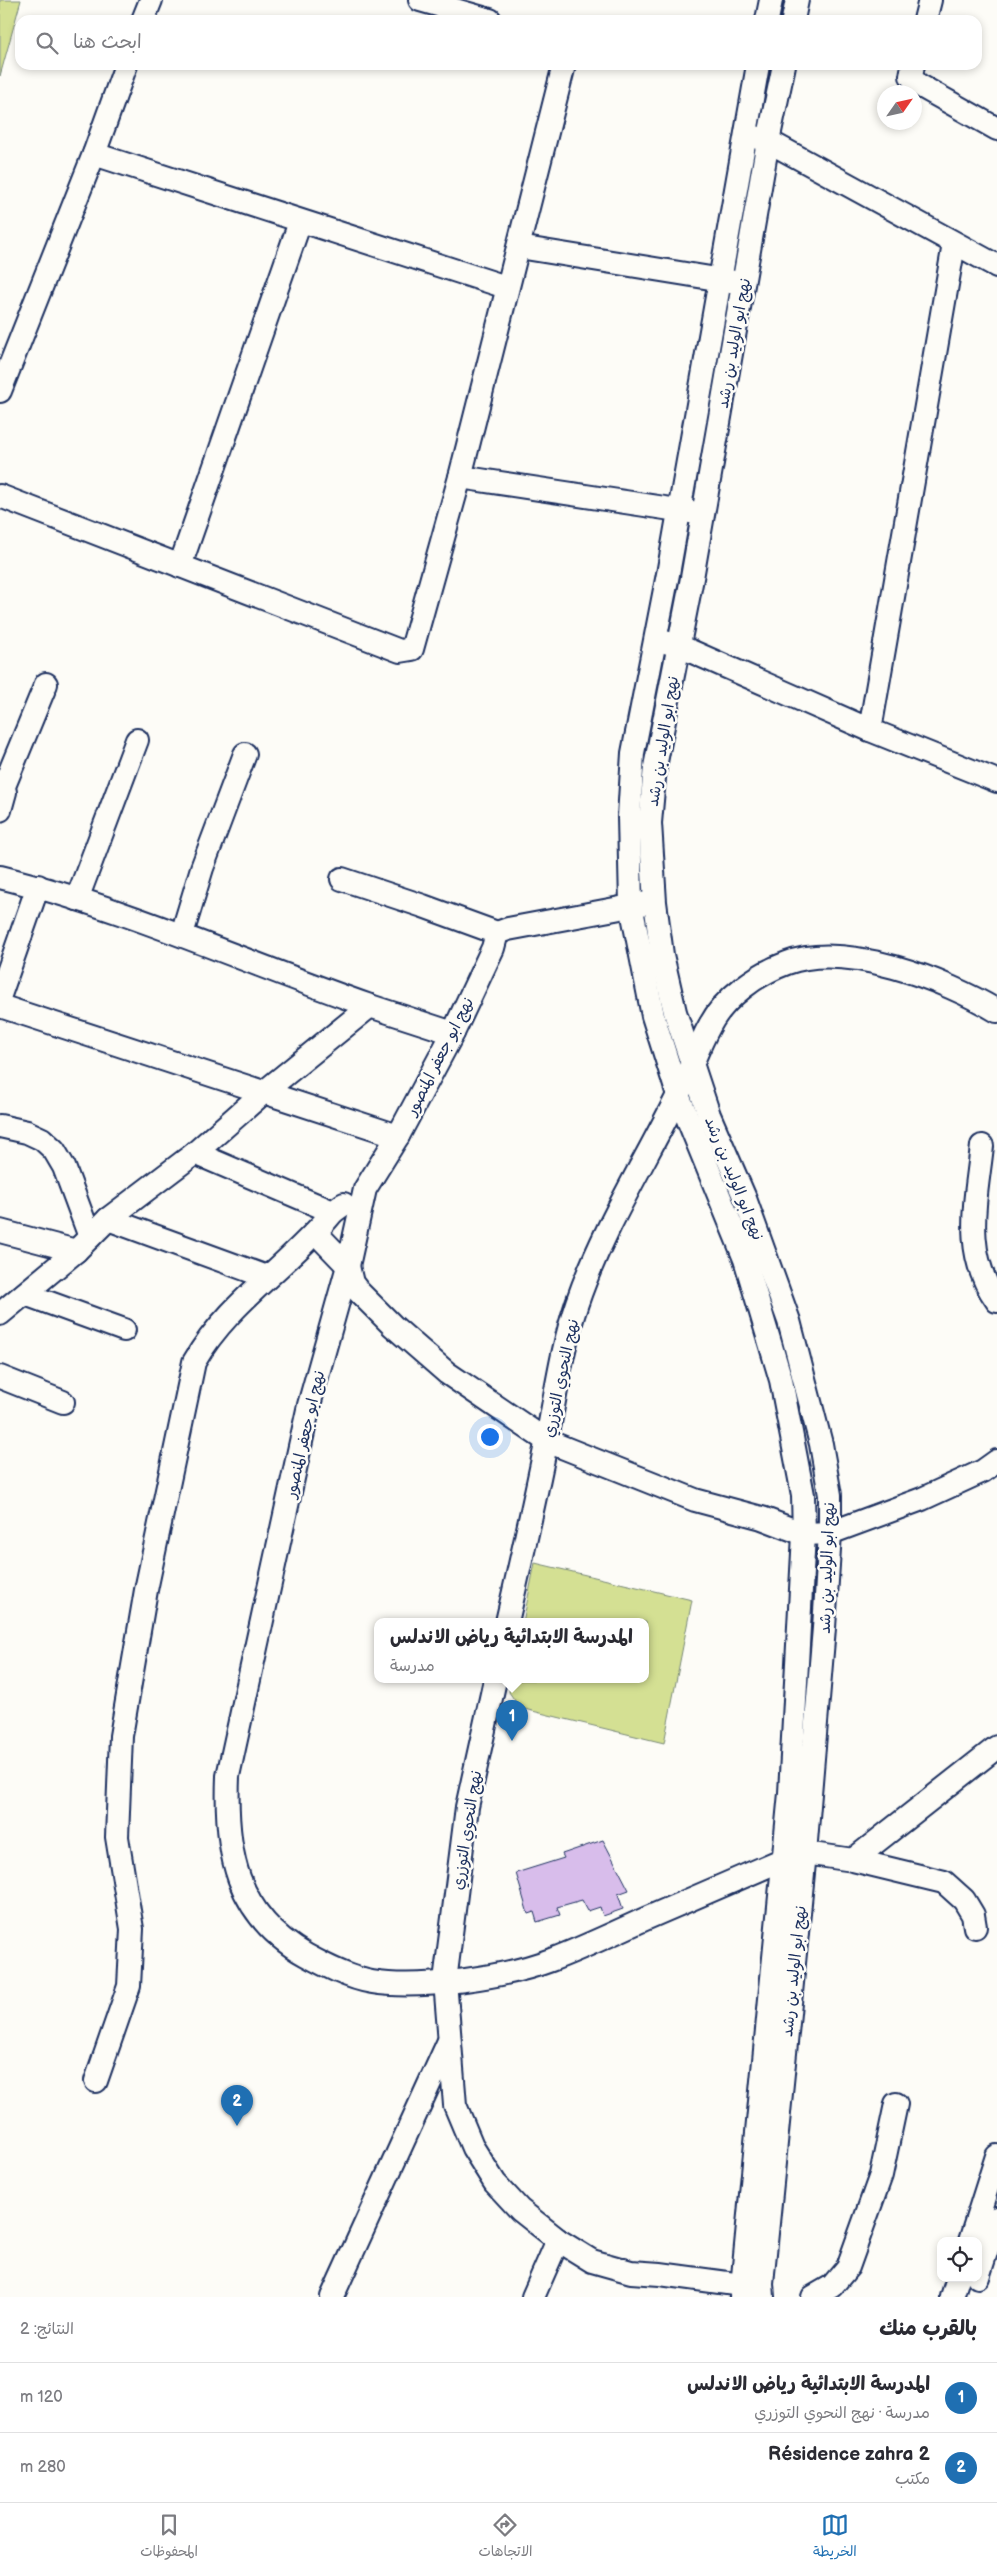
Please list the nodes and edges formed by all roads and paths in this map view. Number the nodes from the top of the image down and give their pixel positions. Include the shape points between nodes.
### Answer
1 (151, 0) edge
2 (420, 0) edge
3 (771, 0) edge
4 (797, 0) edge
5 (930, 0) edge
6 (145, 15) edge
7 (472, 15) edge
8 (768, 15) edge
9 (794, 15) edge
10 (926, 15) edge
11 (124, 70) edge
12 (563, 70) edge
13 (757, 70) edge
14 (783, 70) edge
15 (912, 70) edge
16 (997, 128) edge
17 (744, 133) junction
18 (768, 141) junction
19 (94, 154) junction
20 (300, 222) junction
21 (954, 244) junction
22 (518, 246) junction
23 (997, 266) edge
24 (720, 279) junction
25 (744, 284) junction
26 (506, 287) junction
27 (0, 391) edge
28 (460, 477) junction
29 (0, 496) edge
30 (678, 510) junction
31 (702, 514) junction
32 (180, 566) junction
33 (656, 640) junction
34 (679, 646) junction
35 (46, 684) dead end
36 (870, 730) junction
37 (137, 740) dead end
38 (245, 754) dead end
39 (997, 781) edge
40 (2, 784) edge
41 (0, 810) edge
42 (0, 877) edge
43 (342, 879) dead end
44 (38, 886) junction
45 (77, 899) junction
46 (655, 902) junction
47 (631, 905) junction
48 (497, 933) junction
49 (182, 934) junction
50 (0, 995) edge
51 (0, 1006) edge
52 (370, 1006) junction
53 (997, 1011) edge
54 (453, 1033) junction
55 (691, 1066) junction
56 (264, 1092) junction
57 (678, 1095) junction
58 (0, 1126) edge
59 (398, 1136) junction
60 (982, 1146) dead end
61 (194, 1152) junction
62 (365, 1189) junction
63 (333, 1212) junction
64 (108, 1219) junction
65 (0, 1231) edge
66 (316, 1233) junction
67 (83, 1244) junction
68 (348, 1266) junction
69 (268, 1277) junction
70 (25, 1294) junction
71 (997, 1301) edge
72 (0, 1314) edge
73 (124, 1330) dead end
74 (0, 1377) edge
75 (63, 1402) dead end
76 (547, 1441) junction
77 (997, 1461) edge
78 (830, 1533) junction
79 (804, 1534) junction
80 (508, 1618) edge
81 (494, 1683) edge
82 (997, 1747) edge
83 (794, 1856) junction
84 (853, 1860) junction
85 (975, 1927) dead end
86 (444, 1982) junction
87 (449, 2040) junction
88 (96, 2081) dead end
89 (896, 2104) dead end
90 (997, 2156) edge
91 (997, 2218) edge
92 (971, 2237) edge
93 (558, 2240) junction
94 (982, 2265) edge
95 (957, 2282) edge
96 (977, 2282) edge
97 (752, 2291) edge
98 (332, 2297) edge
99 (533, 2297) edge
100 (813, 2297) edge
101 (952, 2297) edge
102 (972, 2297) edge

1 - 6 street
2 - 7 street
3 - 8 street
4 - 9 street
5 - 10 street
11 - 19 street
12 - 22 street
13 - 17 street, نهج ابو الوليد بن رشد
14 - 18 street, نهج ابو الوليد بن رشد
15 - 16 street via 911,76 916,84
17 - 18 street
17 - 24 street, نهج ابو الوليد بن رشد
18 - 21 street
18 - 25 street, نهج ابو الوليد بن رشد
19 - 20 street
19 - 27 street
20 - 26 street
20 - 32 street
21 - 23 street
21 - 36 street
22 - 24 street
22 - 26 street
24 - 25 street
24 - 30 street, نهج ابو الوليد بن رشد
25 - 31 street, نهج ابو الوليد بن رشد
26 - 28 street
28 - 30 street
28 - 32 street via 415,646 408,651 400,651
29 - 32 street
30 - 31 street
30 - 33 street, نهج ابو الوليد بن رشد
31 - 34 street, نهج ابو الوليد بن رشد
33 - 34 street
33 - 47 street, نهج ابو الوليد بن رشد via 630,783
34 - 36 street
34 - 46 street, نهج ابو الوليد بن رشد via 650,794
35 - 40 street
36 - 39 street
37 - 45 street
38 - 49 street via 202,868
40 - 41 street via 5,798
42 - 44 street
43 - 48 street
44 - 45 street
44 - 50 street
45 - 49 street
46 - 47 street
46 - 55 street, نهج ابو الوليد بن رشد via 662,955
47 - 48 street
47 - 57 street, نهج ابو الوليد بن رشد via 653,1016
48 - 54 street, نهج ابو جعفر المنصور
49 - 52 street
51 - 56 street
52 - 54 street
52 - 56 street
53 - 55 street, نهج النحوي التوزري via 943,986 873,961 816,956 789,962 766,972 726,1003 710,1023
54 - 59 street, نهج ابو جعفر المنصور
55 - 57 street, نهج النحوي التوزري
55 - 78 street, نهج ابو الوليد بن رشد via 789,1321 821,1444 830,1495
56 - 59 street
56 - 61 street
57 - 76 street, نهج النحوي التوزري via 617,1211 578,1300 566,1337
57 - 79 street, نهج ابو الوليد بن رشد via 735,1232 765,1324 794,1441 804,1495
58 - 67 street via 27,1132 54,1150 64,1167
59 - 62 street, نهج ابو جعفر المنصور
60 - 71 street via 974,1248 980,1270
61 - 63 street
61 - 64 street
62 - 63 street
62 - 68 street, نهج ابو جعفر المنصور
63 - 66 street
64 - 67 street
64 - 69 street
65 - 67 street
66 - 68 street
66 - 69 street
67 - 70 street
68 - 76 street via 358,1292 392,1326 446,1373
68 - 86 street, نهج ابو جعفر المنصور via 309,1405 244,1700 228,1776 228,1835 232,1858 248,1897 264,1923 288,1944 330,1968 371,1982 416,1986
69 - 88 street via 208,1338 194,1362 146,1590 121,1736 117,1837 132,1929 129,1986
70 - 72 street
70 - 73 street
74 - 75 street
76 - 79 street via 695,1500 762,1518
76 - 80 street, نهج النحوي التوزري
77 - 78 street via 983,1471 922,1499
78 - 79 street
78 - 83 street, نهج ابو الوليد بن رشد
79 - 83 street, نهج ابو الوليد بن رشد via 790,1793
81 - 86 street, نهج النحوي التوزري via 467,1807
82 - 84 street
83 - 84 street
83 - 86 street, نهج ابو جعفر المنصور via 550,1961 504,1973
83 - 97 street, نهج ابو الوليد بن رشد
84 - 85 street via 944,1882 964,1900 973,1915
86 - 87 street, نهج النحوي التوزري
87 - 93 street, نهج النحوي التوزري via 455,2105 473,2148 495,2183 520,2210
87 - 98 street
89 - 100 street via 881,2175 848,2268 832,2286
90 - 92 street
91 - 94 street
93 - 97 street, نهج النحوي التوزري via 592,2261 631,2272 660,2274
93 - 99 street
95 - 101 street
96 - 102 street

